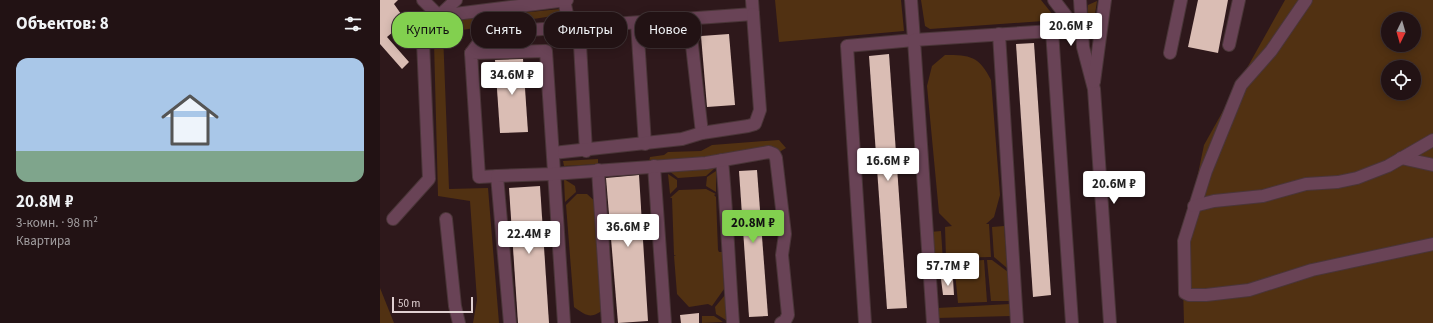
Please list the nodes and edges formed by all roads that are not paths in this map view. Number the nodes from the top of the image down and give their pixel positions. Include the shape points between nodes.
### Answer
1 (422, 0) edge
2 (456, 0) edge
3 (565, 0) edge
4 (752, 0) edge
5 (911, 0) edge
6 (1054, 0) edge
7 (1080, 0) edge
8 (1105, 0) edge
9 (1181, 0) edge
10 (1239, 0) edge
11 (1306, 0) edge
12 (435, 12) edge
13 (443, 12) edge
14 (569, 12) edge
15 (463, 13) edge
16 (753, 14) junction
17 (701, 18) edge
18 (1073, 25) junction
19 (544, 30) edge
20 (1052, 31) junction
21 (999, 34) junction
22 (914, 40) junction
23 (1229, 46) dead end
24 (423, 48) edge
25 (576, 48) edge
26 (639, 48) edge
27 (692, 48) edge
28 (1083, 48) junction
29 (471, 53) junction
30 (1170, 53) dead end
31 (1094, 89) junction
32 (702, 133) junction
33 (1433, 140) edge
34 (645, 144) junction
35 (586, 151) junction
36 (553, 153) junction
37 (1401, 158) junction
38 (722, 160) junction
39 (1433, 165) edge
40 (654, 166) junction
41 (598, 170) junction
42 (553, 174) junction
43 (497, 176) junction
44 (1194, 206) junction
45 (393, 219) dead end
46 (446, 219) dead end
47 (1433, 244) edge
48 (459, 323) edge
49 (510, 323) edge
50 (564, 323) edge
51 (608, 323) edge
52 (665, 323) edge
53 (733, 323) edge
54 (781, 323) edge
55 (865, 323) edge
56 (933, 323) edge
57 (1017, 323) edge
58 (1072, 323) edge
59 (1110, 323) edge

1 - 12 street
2 - 13 street
3 - 14 street
3 - 15 street
4 - 16 street
5 - 22 street
6 - 18 street
7 - 28 street
8 - 31 street
9 - 30 street
10 - 23 street
11 - 44 street via 1271,51 1241,85
16 - 17 street
16 - 32 street via 759,118 755,124 748,126
18 - 20 street
18 - 28 street
19 - 29 street via 486,33
20 - 21 street
20 - 58 street
21 - 22 street
21 - 57 street
22 - 55 street via 847,46
22 - 56 street
24 - 45 street via 429,179
25 - 35 street
26 - 34 street
27 - 32 street
28 - 31 street
29 - 36 street via 546,51
29 - 43 street via 479,177
31 - 59 street
32 - 34 street via 682,139
33 - 37 street
34 - 35 street
35 - 36 street
36 - 42 street
37 - 39 street
37 - 44 street via 1357,178 1306,184 1264,196 1214,201
38 - 40 street
38 - 53 street
38 - 54 street via 769,152 776,156 785,234 782,255 788,315
40 - 41 street
40 - 52 street
41 - 42 street
41 - 51 street
42 - 43 street
42 - 50 street
43 - 49 street
44 - 47 street via 1184,241 1185,293 1189,295 1249,290 1312,270
46 - 48 street

